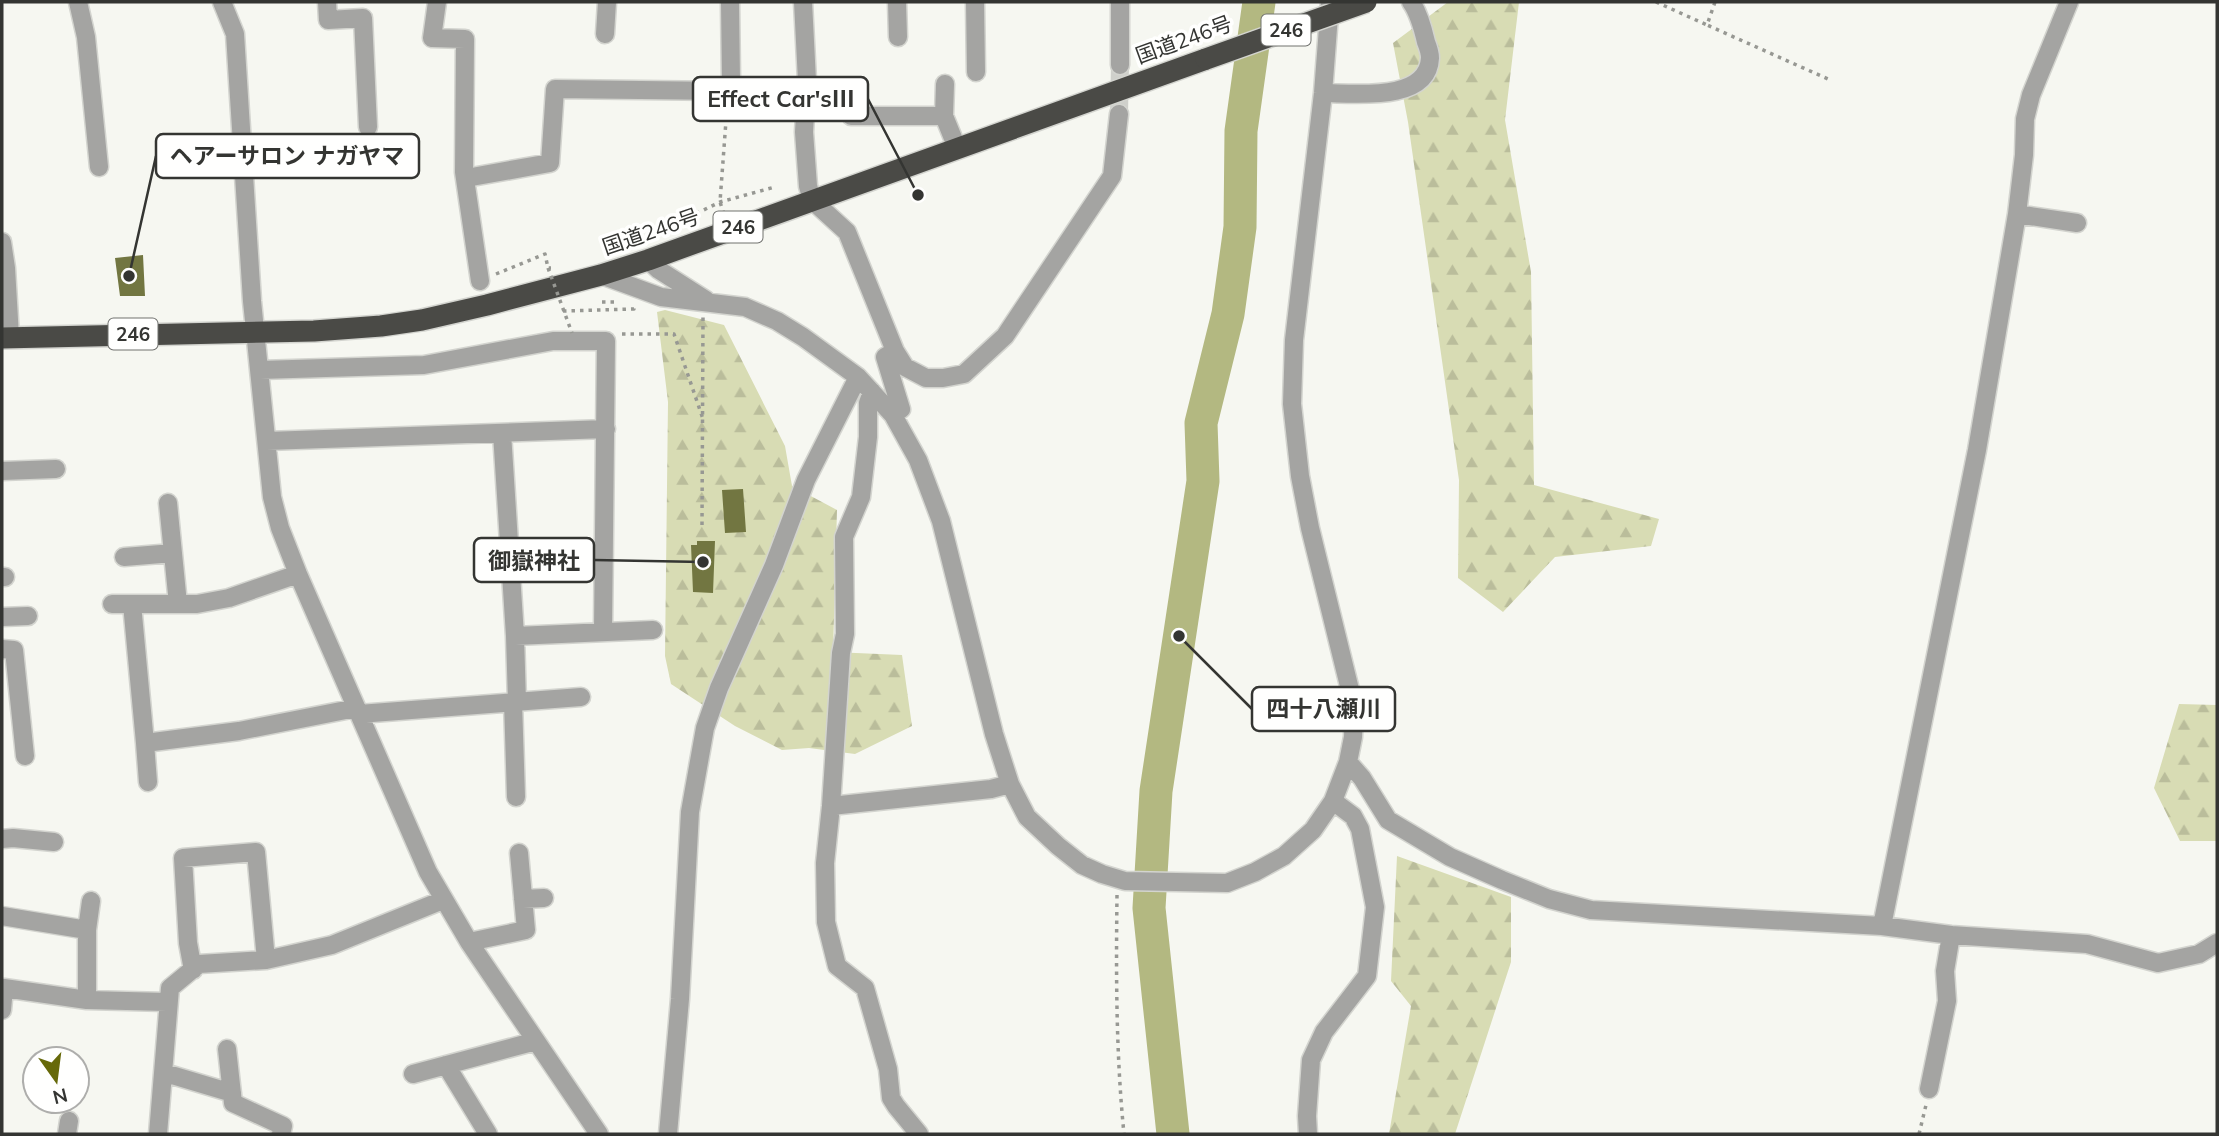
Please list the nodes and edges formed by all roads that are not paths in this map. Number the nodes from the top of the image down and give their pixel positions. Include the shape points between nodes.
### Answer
1 (78, 2) edge
2 (222, 2) edge
3 (327, 2) edge
4 (437, 2) edge
5 (607, 2) edge
6 (730, 2) edge
7 (803, 2) edge
8 (897, 2) edge
9 (975, 2) edge
10 (1120, 2) edge
11 (1330, 2) edge
12 (1366, 2) edge
13 (1411, 2) edge
14 (2069, 2) edge
15 (605, 34) dead end
16 (898, 37) dead end
17 (1120, 65) tunnel mouth
18 (976, 72) dead end
19 (945, 84) dead end
20 (1323, 93) junction
21 (1119, 114) tunnel mouth
22 (850, 116) dead end
23 (944, 116) junction
24 (368, 127) dead end
25 (957, 148) junction
26 (99, 167) dead end
27 (466, 178) junction
28 (812, 200) junction
29 (2017, 214) junction
30 (2077, 223) dead end
31 (2, 242) edge
32 (648, 260) junction
33 (601, 275) junction
34 (480, 281) road end
35 (706, 302) junction
36 (255, 331) junction
37 (6, 338) edge
38 (895, 351) junction
39 (260, 370) junction
40 (858, 377) junction
41 (872, 392) junction
42 (893, 415) junction
43 (606, 429) junction
44 (502, 433) junction
45 (267, 441) junction
46 (56, 469) dead end
47 (2, 471) edge
48 (168, 503) dead end
49 (173, 553) junction
50 (124, 557) dead end
51 (298, 574) junction
52 (112, 604) dead end
53 (132, 604) junction
54 (178, 604) junction
55 (28, 616) dead end
56 (2, 617) edge
57 (653, 630) dead end
58 (603, 631) junction
59 (515, 636) junction
60 (2, 649) edge
61 (581, 697) dead end
62 (515, 702) junction
63 (357, 711) junction
64 (145, 743) junction
65 (25, 756) dead end
66 (1348, 762) junction
67 (148, 782) dead end
68 (1010, 784) junction
69 (516, 797) dead end
70 (1333, 801) junction
71 (831, 806) junction
72 (2, 839) edge
73 (54, 842) dead end
74 (519, 853) dead end
75 (544, 898) dead end
76 (523, 899) junction
77 (443, 900) junction
78 (90, 901) dead end
79 (2, 916) edge
80 (1882, 926) junction
81 (87, 930) junction
82 (1951, 935) junction
83 (469, 942) junction
84 (2217, 943) edge
85 (266, 960) junction
86 (193, 970) junction
87 (87, 1000) junction
88 (167, 1002) junction
89 (2, 1010) edge
90 (536, 1041) junction
91 (227, 1049) dead end
92 (446, 1065) junction
93 (164, 1073) junction
94 (413, 1074) dead end
95 (1929, 1089) road end
96 (232, 1093) junction
97 (158, 1134) edge
98 (281, 1134) edge
99 (488, 1134) edge
100 (599, 1134) edge
101 (668, 1134) edge
102 (919, 1134) edge
103 (1308, 1134) edge

1 - 26 street via 86,37
2 - 36 street via 235,34
3 - 24 street via 328,20 363,18
4 - 27 street via 432,38 465,40
5 - 15 street
6 - 27 street via 731,81 726,91 555,89 550,163
7 - 28 street via 806,179
8 - 16 street
9 - 18 street via 969,52
10 - 17 street
11 - 20 street
12 - 25 highway, 国道246号 / 246, bridge
13 - 20 street via 1430,58 1425,74 1407,89
14 - 29 street via 2025,119
19 - 23 street
20 - 66 street via 1294,340 1292,404 1310,528 1354,706
21 - 38 street via 1112,176 1005,336 964,374 943,378 926,378 905,367
22 - 23 street
23 - 25 street
25 - 28 highway, 国道246号 / 246
27 - 34 street
28 - 32 highway, 国道246号 / 246
28 - 38 street via 848,232
29 - 30 street
29 - 80 street via 1975,464
31 - 37 street
32 - 33 highway, 国道246号 / 246
32 - 35 street
33 - 35 street via 661,297
33 - 36 highway, 国道246号 / 246 via 422,320 314,331
35 - 40 street via 745,307 777,321
36 - 37 highway, 国道246号 / 246
36 - 39 street
38 - 42 street via 885,356 901,409
39 - 43 street via 424,365 553,341 606,341
39 - 45 street
40 - 41 street
40 - 101 street via 806,480 705,728 690,812
41 - 42 street
41 - 71 street via 861,497 844,537 845,634
42 - 68 street via 918,460 941,521
43 - 44 street
43 - 58 street
44 - 45 street
44 - 59 street
45 - 51 street via 272,496
46 - 47 street
48 - 49 street
49 - 50 street
49 - 54 street
51 - 54 street via 229,598
51 - 63 street
52 - 53 street
53 - 54 street
53 - 64 street
55 - 56 street
57 - 58 street
58 - 59 street
59 - 62 street
60 - 65 street via 14,650
61 - 62 street
62 - 63 street
62 - 69 street
63 - 64 street
63 - 77 street
64 - 67 street
66 - 70 street
66 - 80 street via 1388,820 1450,857 1549,899 1591,909
68 - 70 street via 1027,817 1058,846 1082,865 1121,880 1227,883 1284,856 1313,830
68 - 71 street
70 - 103 street via 1353,817 1360,830 1375,908 1367,976 1324,1032 1311,1060
71 - 102 street via 825,863 826,922 837,966 865,988 888,1069 891,1098
72 - 73 street
74 - 76 street
75 - 76 street
76 - 83 street via 526,930
77 - 83 street
77 - 85 street via 332,945
78 - 81 street
79 - 81 street
80 - 82 street
81 - 87 street
82 - 84 street via 2087,944 2158,963 2199,954
82 - 95 street via 1945,971 1947,1001
83 - 90 street
85 - 86 street via 200,964
85 - 86 street via 256,852 183,858
86 - 88 street via 170,988
87 - 88 street
87 - 89 street via 4,988
88 - 93 street
90 - 92 street
90 - 100 street
91 - 96 street
92 - 94 street
92 - 99 street
93 - 96 street
93 - 97 street
96 - 98 street via 233,1103 283,1126

